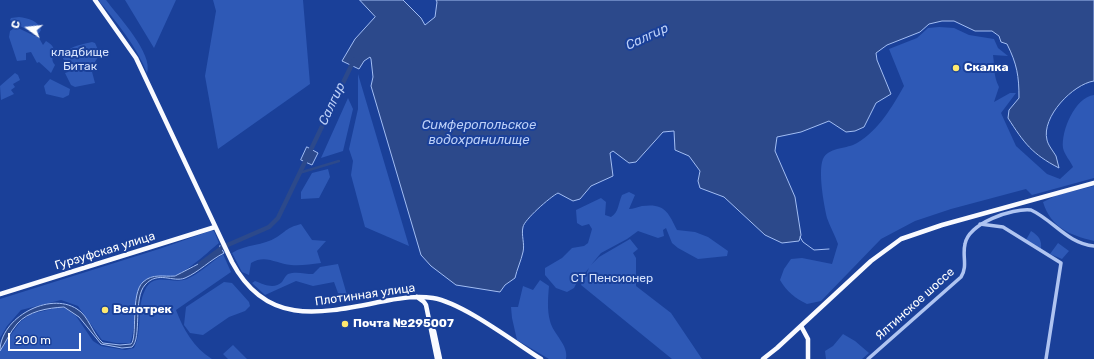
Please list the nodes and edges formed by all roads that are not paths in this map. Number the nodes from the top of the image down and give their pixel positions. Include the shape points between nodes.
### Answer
1 (95, 0) edge
2 (1094, 183) edge
3 (980, 224) junction
4 (215, 227) junction
5 (1094, 246) edge
6 (0, 294) edge
7 (416, 296) junction
8 (427, 297) junction
9 (801, 326) junction
10 (437, 359) edge
11 (440, 359) edge
12 (537, 359) edge
13 (542, 359) edge
14 (763, 359) edge
15 (808, 359) edge
16 (868, 359) edge
17 (1046, 359) edge

1 - 4 main road, Плотинная улица via 136,58
2 - 9 main road via 942,225 901,240 871,261
3 - 5 street, Ялтинское шоссе via 1008,213 1031,210 1081,243
3 - 16 street, Ялтинское шоссе via 970,233 965,244 966,267 961,277
3 - 17 street via 1003,227 1061,263
4 - 6 main road, Гурзуфская улица
4 - 7 main road, Плотинная улица via 236,270 248,286 260,297 283,308 305,313 323,312
7 - 8 main road, Плотинная улица
7 - 10 main road via 426,305
8 - 11 main road
8 - 12 main road via 463,312
8 - 13 main road via 456,306
9 - 14 main road
9 - 15 main road via 808,339

